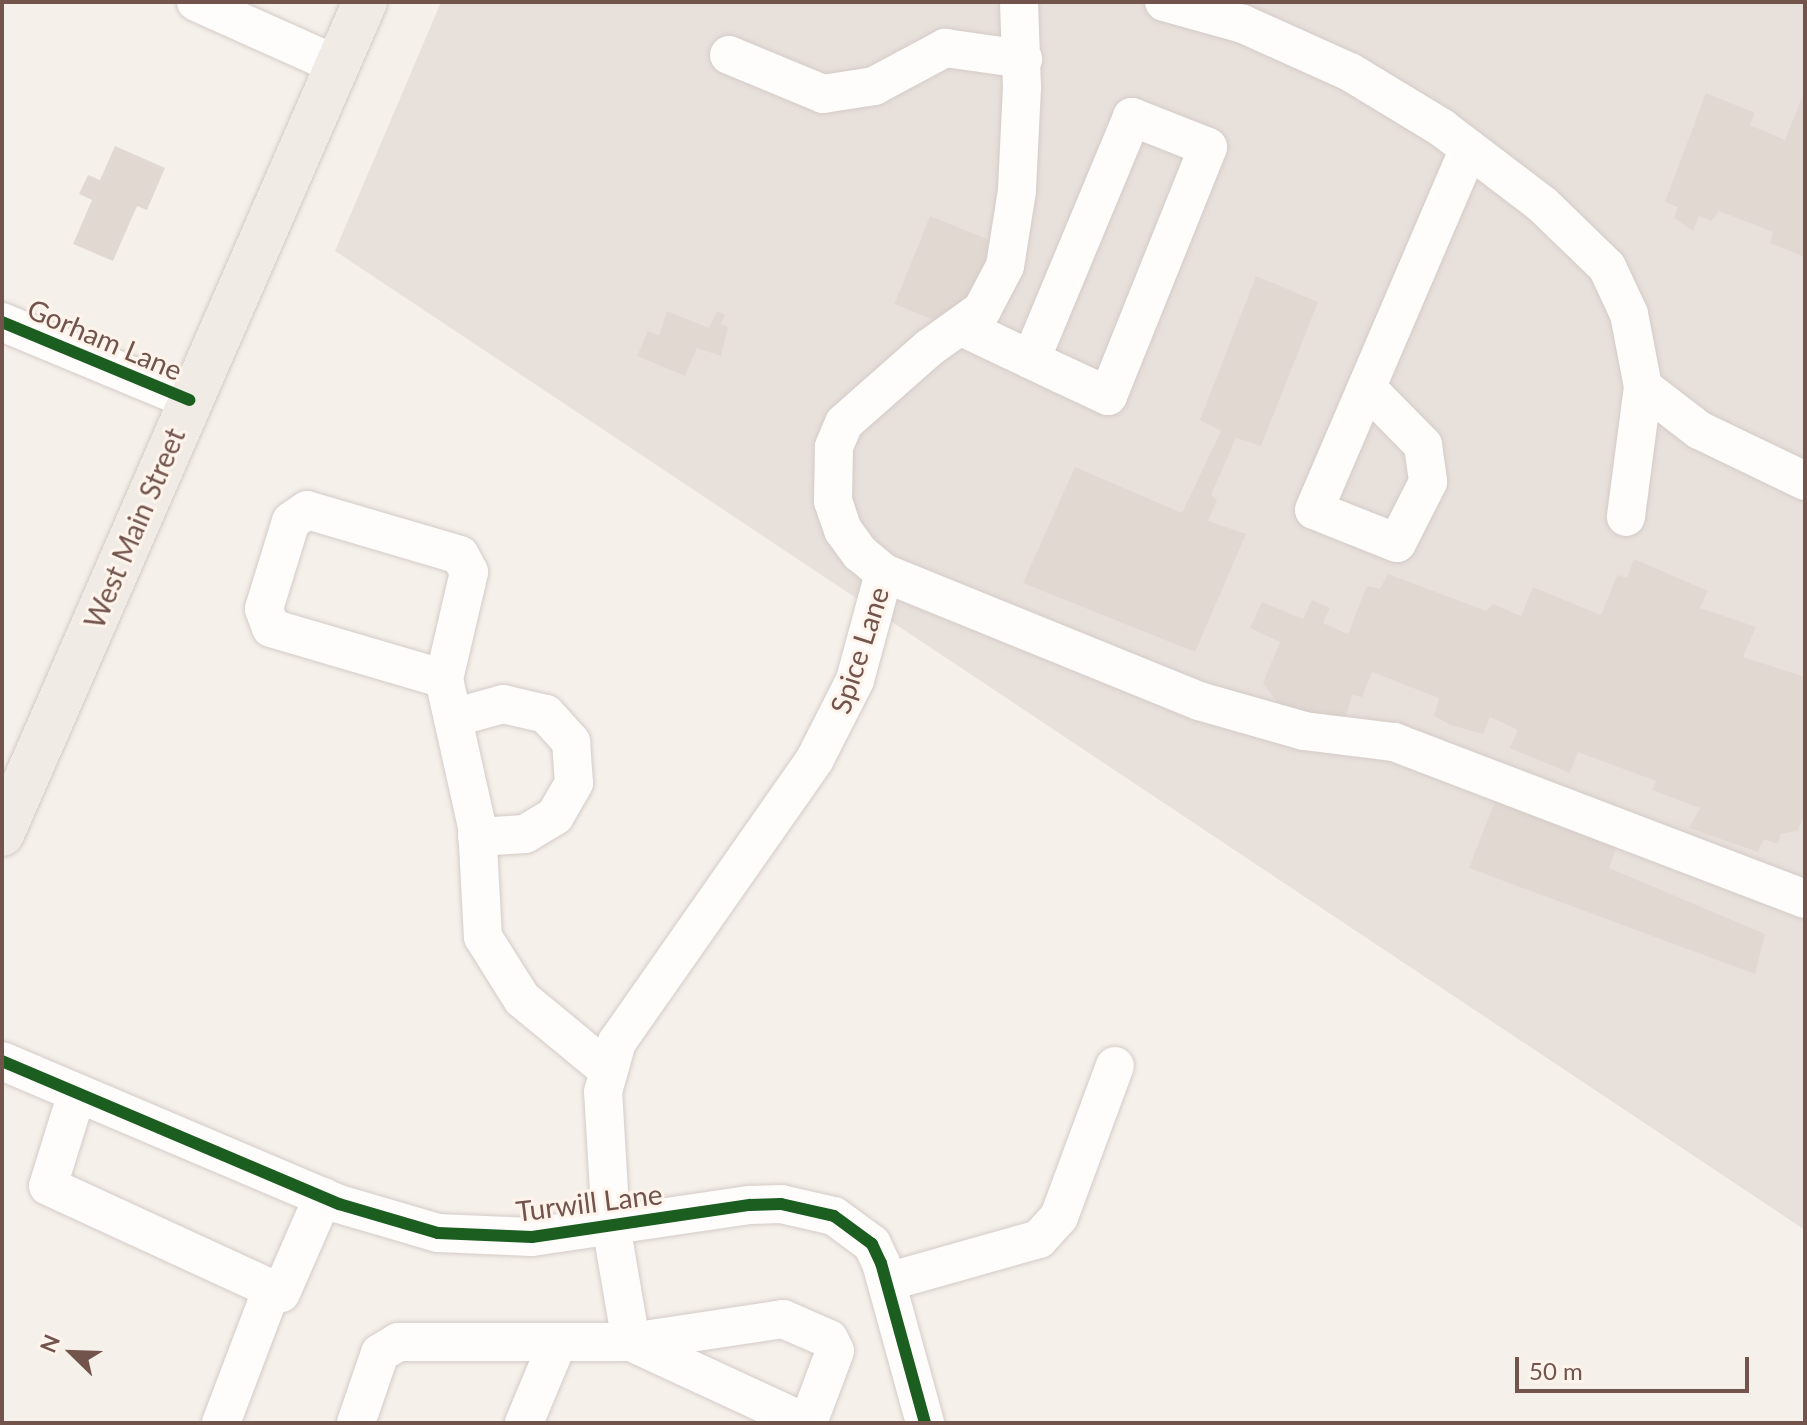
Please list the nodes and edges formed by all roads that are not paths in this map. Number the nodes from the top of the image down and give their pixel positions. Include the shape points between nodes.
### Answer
1 (196, 2) edge
2 (365, 2) edge
3 (1019, 2) edge
4 (1164, 2) edge
5 (729, 55) dead end
6 (1023, 59) junction
7 (337, 65) junction
8 (1469, 149) junction
9 (2, 322) edge
10 (964, 328) junction
11 (1031, 360) junction
12 (1643, 387) junction
13 (1367, 388) dead end
14 (189, 400) junction
15 (1805, 481) edge
16 (1626, 517) dead end
17 (884, 573) junction
18 (444, 679) junction
19 (453, 718) junction
20 (2, 834) edge
21 (477, 837) junction
22 (1805, 899) edge
23 (2, 1061) edge
24 (1115, 1066) dead end
25 (608, 1070) junction
26 (77, 1093) junction
27 (323, 1197) junction
28 (611, 1225) junction
29 (887, 1282) junction
30 (272, 1289) junction
31 (631, 1342) junction
32 (557, 1344) junction
33 (221, 1423) edge
34 (356, 1423) edge
35 (524, 1423) edge
36 (807, 1423) edge
37 (925, 1423) edge

1 - 7 street
2 - 7 main road, West Main Street
3 - 6 street, Spice Lane
4 - 8 street via 1243,24 1350,72
5 - 6 street via 823,94 874,86 945,48
6 - 10 street, Spice Lane via 1017,191 1005,266 982,310
7 - 14 main road, West Main Street
8 - 12 street via 1543,205 1607,267 1629,314
8 - 13 street
9 - 14 street, Gorham Lane
10 - 11 street
10 - 17 street, Spice Lane via 929,348 865,401 844,423 834,447 833,501 843,530
11 - 11 street via 1108,396 1208,147 1132,117
12 - 15 street via 1699,430
12 - 16 street
14 - 20 main road, West Main Street
17 - 22 street via 1199,701 1304,731 1394,742
17 - 25 street, Spice Lane via 869,639 838,718 781,813 634,1011
18 - 18 street via 271,628 264,609 291,521 307,510 460,555 469,572
18 - 19 street
19 - 21 street
19 - 21 street via 503,704 546,714 571,742 574,783 555,816 525,834
21 - 25 street via 483,937 522,999
23 - 26 street, Turwill Lane
24 - 29 street via 1059,1217 1039,1239
25 - 28 street, Spice Lane via 603,1092
26 - 27 street, Turwill Lane
26 - 30 street via 48,1186
27 - 28 street, Turwill Lane via 438,1233 532,1237
27 - 30 street via 281,1293
28 - 29 street, Turwill Lane via 750,1205 810,1208 834,1216 872,1244
28 - 31 street, Spice Lane
29 - 37 street, Turwill Lane
30 - 33 street
31 - 32 street
31 - 36 street
31 - 36 street via 783,1319 829,1339 835,1351
32 - 34 street via 398,1342 380,1353
32 - 35 street

